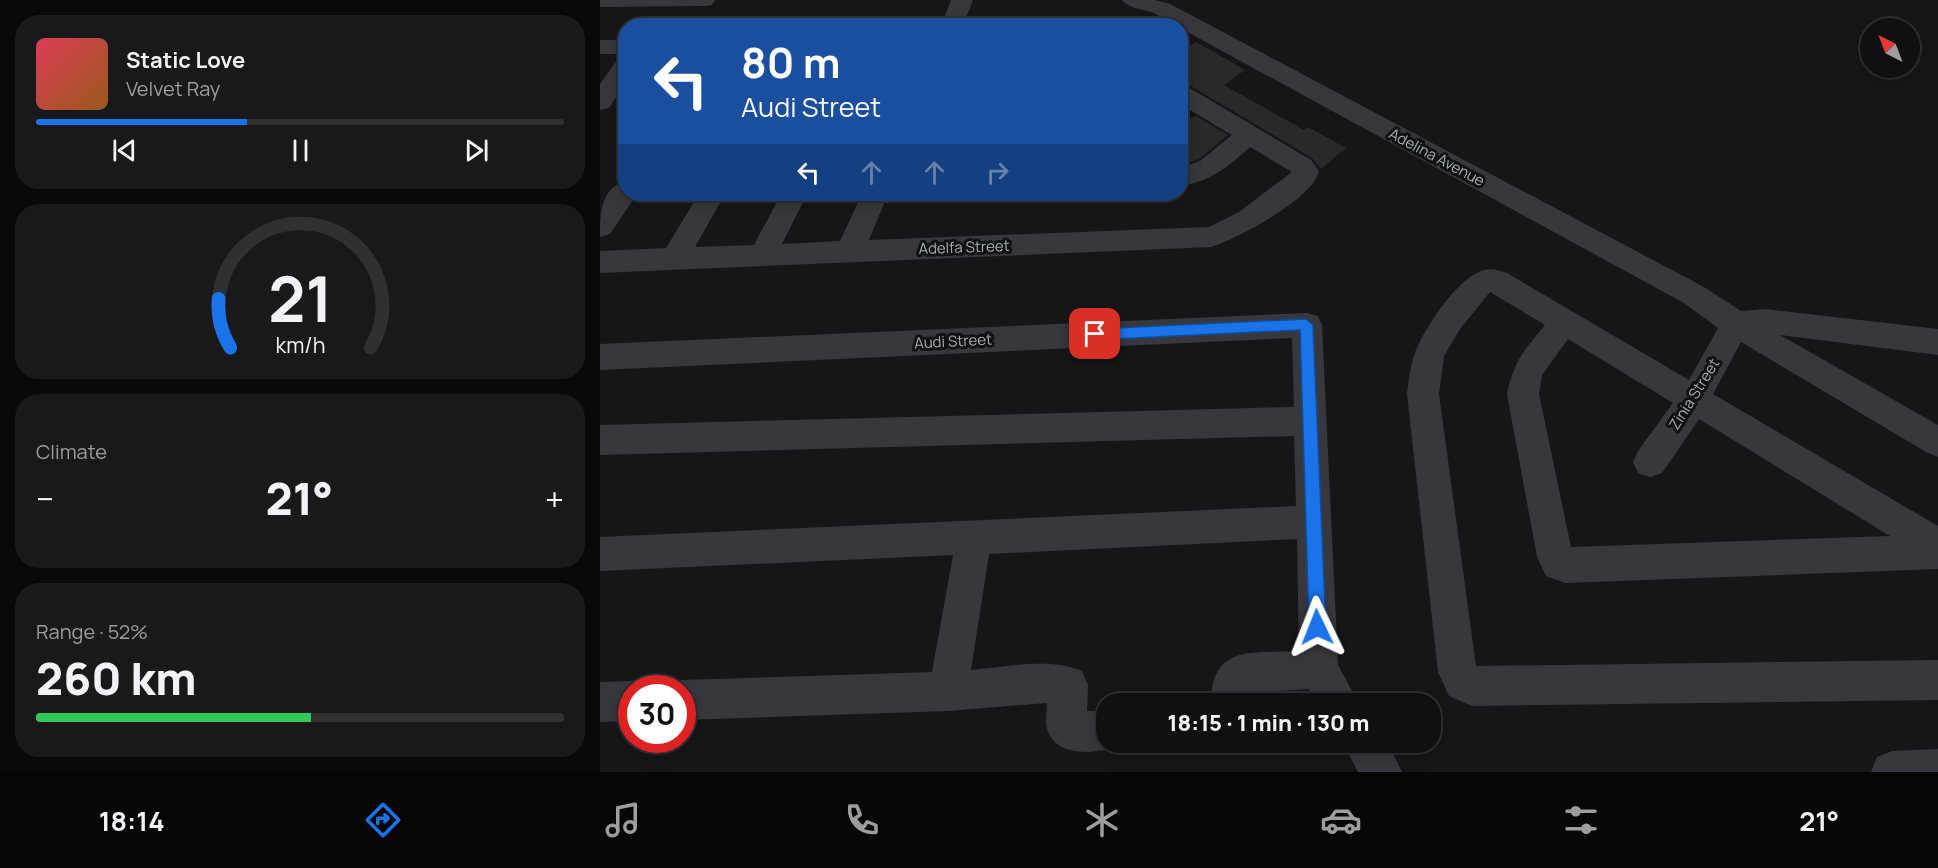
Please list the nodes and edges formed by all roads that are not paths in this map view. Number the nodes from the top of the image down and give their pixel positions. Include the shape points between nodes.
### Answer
1 (704, 0) edge
2 (962, 0) edge
3 (1133, 0) edge
4 (600, 1) edge
5 (955, 18) edge
6 (1178, 18) edge
7 (1188, 23) edge
8 (600, 47) edge
9 (618, 47) edge
10 (618, 76) edge
11 (1188, 98) edge
12 (600, 102) edge
13 (1249, 134) junction
14 (1188, 172) edge
15 (618, 201) edge
16 (708, 201) edge
17 (790, 201) edge
18 (872, 201) edge
19 (600, 227) edge
20 (850, 251) junction
21 (762, 255) junction
22 (675, 258) junction
23 (600, 262) edge
24 (1564, 321) junction
25 (1736, 324) junction
26 (1938, 342) edge
27 (600, 357) edge
28 (1695, 398) junction
29 (1310, 421) junction
30 (600, 440) edge
31 (1938, 442) edge
32 (1650, 462) dead end
33 (1314, 522) junction
34 (974, 536) junction
35 (1938, 546) edge
36 (1938, 552) edge
37 (600, 554) edge
38 (1319, 669) junction
39 (1938, 680) edge
40 (948, 692) junction
41 (1231, 693) edge
42 (1333, 693) edge
43 (696, 700) edge
44 (618, 701) edge
45 (600, 702) edge
46 (1096, 731) edge
47 (1369, 753) edge
48 (1938, 770) edge
49 (1380, 772) edge
50 (1892, 772) edge

1 - 4 street
2 - 5 street
3 - 6 street, Adelina Avenue
7 - 25 street, Adelina Avenue via 1694,295
8 - 9 street
10 - 12 street
11 - 13 street
13 - 14 street via 1208,167
13 - 20 street, Adelfa Street via 1302,166 1305,176 1251,219 1211,237
15 - 19 street
16 - 22 street
17 - 21 street
18 - 20 street
20 - 21 street, Adelfa Street
21 - 22 street, Adelfa Street
22 - 23 street, Adelfa Street
24 - 28 street
24 - 36 street via 1527,371 1523,394 1559,563
24 - 39 street via 1497,281 1487,280 1449,320 1429,355 1423,394 1456,672 1463,682 1472,686
25 - 26 street via 1766,321
25 - 28 street, Zinia Street
25 - 31 street, Adelina Avenue
27 - 29 street, Audi Street via 1306,325
28 - 32 street, Zinia Street
28 - 35 street
29 - 30 street
29 - 33 street
33 - 34 street
33 - 38 street
34 - 37 street
34 - 40 street
38 - 41 street via 1239,674 1233,679
38 - 42 street
40 - 43 street
40 - 46 street via 1050,683 1068,685 1066,724 1074,732
44 - 45 street
47 - 49 street
48 - 50 street

